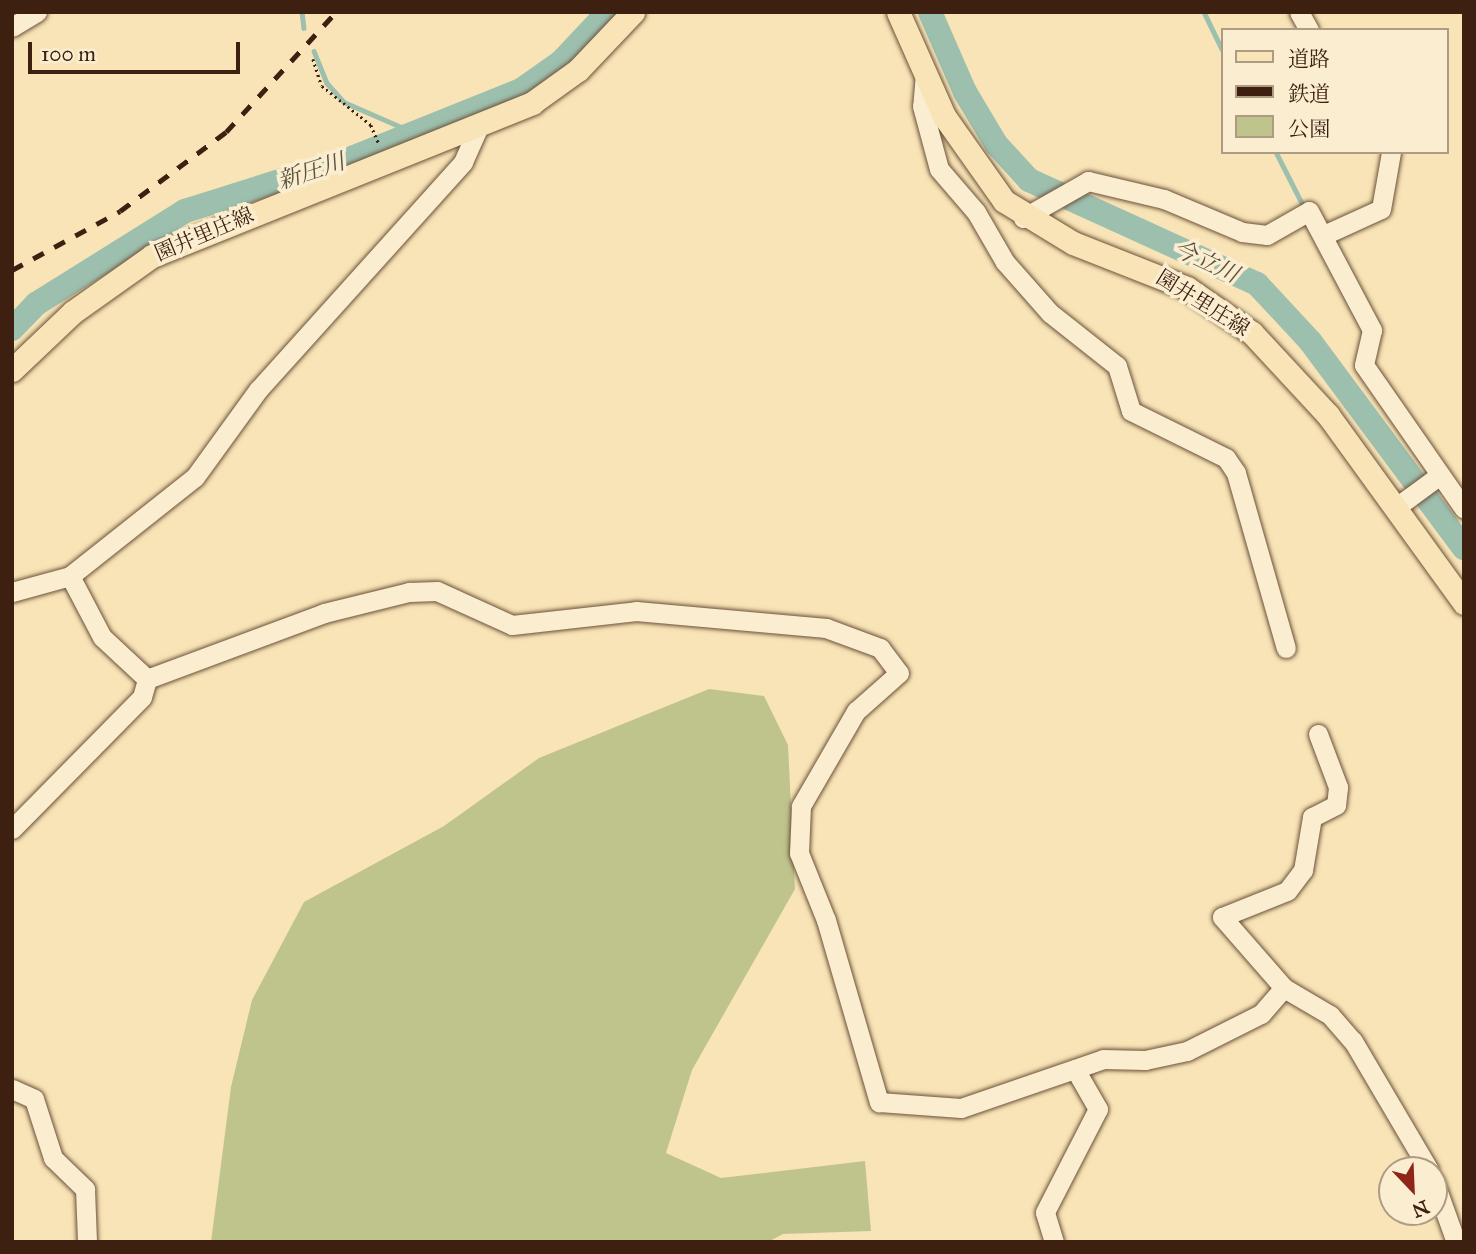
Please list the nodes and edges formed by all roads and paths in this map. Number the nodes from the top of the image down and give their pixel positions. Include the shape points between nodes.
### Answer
1 (37, 12) edge
2 (633, 12) edge
3 (898, 12) edge
4 (1299, 12) edge
5 (12, 27) edge
6 (1307, 28) edge
7 (313, 59) dead end
8 (925, 74) junction
9 (478, 128) junction
10 (377, 141) dead end
11 (1391, 154) edge
12 (1033, 213) junction
13 (1326, 234) junction
14 (12, 370) edge
15 (1437, 478) junction
16 (1401, 504) junction
17 (1464, 509) edge
18 (70, 576) junction
19 (12, 592) edge
20 (1464, 603) edge
21 (1286, 648) dead end
22 (147, 679) junction
23 (1318, 734) dead end
24 (12, 829) edge
25 (1284, 988) junction
26 (1075, 1069) junction
27 (12, 1089) edge
28 (1421, 1156) edge
29 (1448, 1220) edge
30 (87, 1242) edge
31 (1054, 1242) edge
32 (1456, 1242) edge

1 - 5 street
2 - 9 main road, 園井里庄線 via 578,70 532,103
3 - 8 main road, 園井里庄線
4 - 6 street
7 - 10 path via 322,86 371,125
8 - 12 main road, 園井里庄線 via 960,145
8 - 21 street via 922,106 939,169 976,212 1005,262 1050,313 1116,366 1131,411 1226,458 1236,473
9 - 14 main road, 園井里庄線 via 152,256 91,297
9 - 18 street via 463,162 258,390 195,477
11 - 13 street via 1381,209
12 - 13 street via 1073,187 1109,181 1242,232 1267,235 1309,211
12 - 16 main road, 園井里庄線 via 1187,288 1252,333 1290,368
13 - 15 street via 1372,330 1364,365
15 - 16 street
15 - 17 street
16 - 20 main road, 園井里庄線
18 - 19 street
18 - 22 street via 102,637
22 - 24 street via 142,697
22 - 26 street via 324,613 409,592 438,592 513,625 636,611 826,628 858,637 880,648 899,673 856,711 825,759 801,806 799,853 826,920 879,1102 961,1108
23 - 25 street via 1338,788 1336,805 1312,817 1303,870 1287,891 1222,916
25 - 26 street via 1261,1014 1207,1043 1145,1060 1124,1056
25 - 28 street via 1330,1015 1353,1041
26 - 31 street via 1098,1109 1045,1212
27 - 30 street via 34,1099 47,1148 85,1189
29 - 32 street

